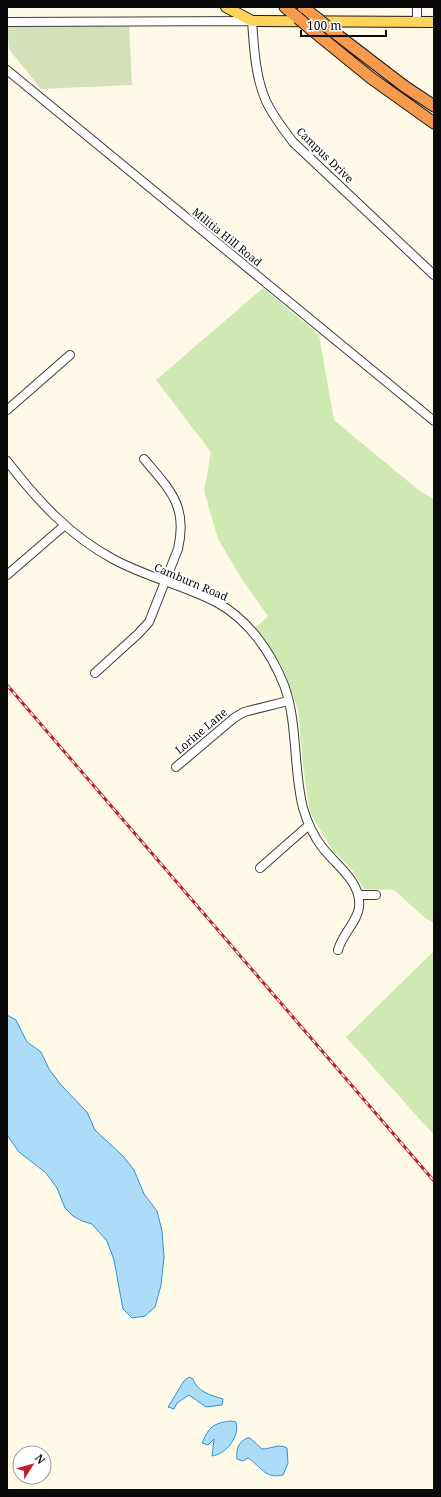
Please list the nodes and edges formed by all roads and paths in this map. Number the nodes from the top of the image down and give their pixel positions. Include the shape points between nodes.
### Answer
1 (226, 7) edge
2 (285, 7) edge
3 (303, 7) edge
4 (417, 7) edge
5 (252, 21) junction
6 (7, 22) edge
7 (417, 22) junction
8 (434, 22) edge
9 (7, 70) edge
10 (434, 106) edge
11 (434, 123) edge
12 (434, 275) edge
13 (70, 355) dead end
14 (7, 410) edge
15 (434, 421) edge
16 (144, 459) dead end
17 (7, 462) edge
18 (65, 525) junction
19 (7, 576) edge
20 (165, 582) junction
21 (95, 673) dead end
22 (288, 701) junction
23 (176, 767) dead end
24 (309, 825) junction
25 (260, 868) dead end
26 (358, 895) junction
27 (376, 895) dead end
28 (338, 950) dead end

1 - 5 main road
2 - 11 highway, bridge via 371,78
3 - 10 highway, bridge via 404,86
4 - 7 street
5 - 6 street
5 - 7 main road
5 - 12 street, Campus Drive via 258,76 265,100 280,125 293,142
7 - 8 main road
9 - 15 street, Militia Hill Road
13 - 14 street
16 - 20 street via 174,498 181,518 182,530 178,549
17 - 18 street, Camburn Road
18 - 19 street
18 - 20 street, Camburn Road via 85,542 113,559
20 - 21 street via 149,622
20 - 22 street, Camburn Road via 215,602 247,626 267,651 284,685
22 - 23 street, Lorine Lane via 244,712
22 - 24 street, Camburn Road via 300,794
24 - 25 street
24 - 26 street, Camburn Road via 321,845 351,880
26 - 27 street
26 - 28 street via 358,912 342,938

